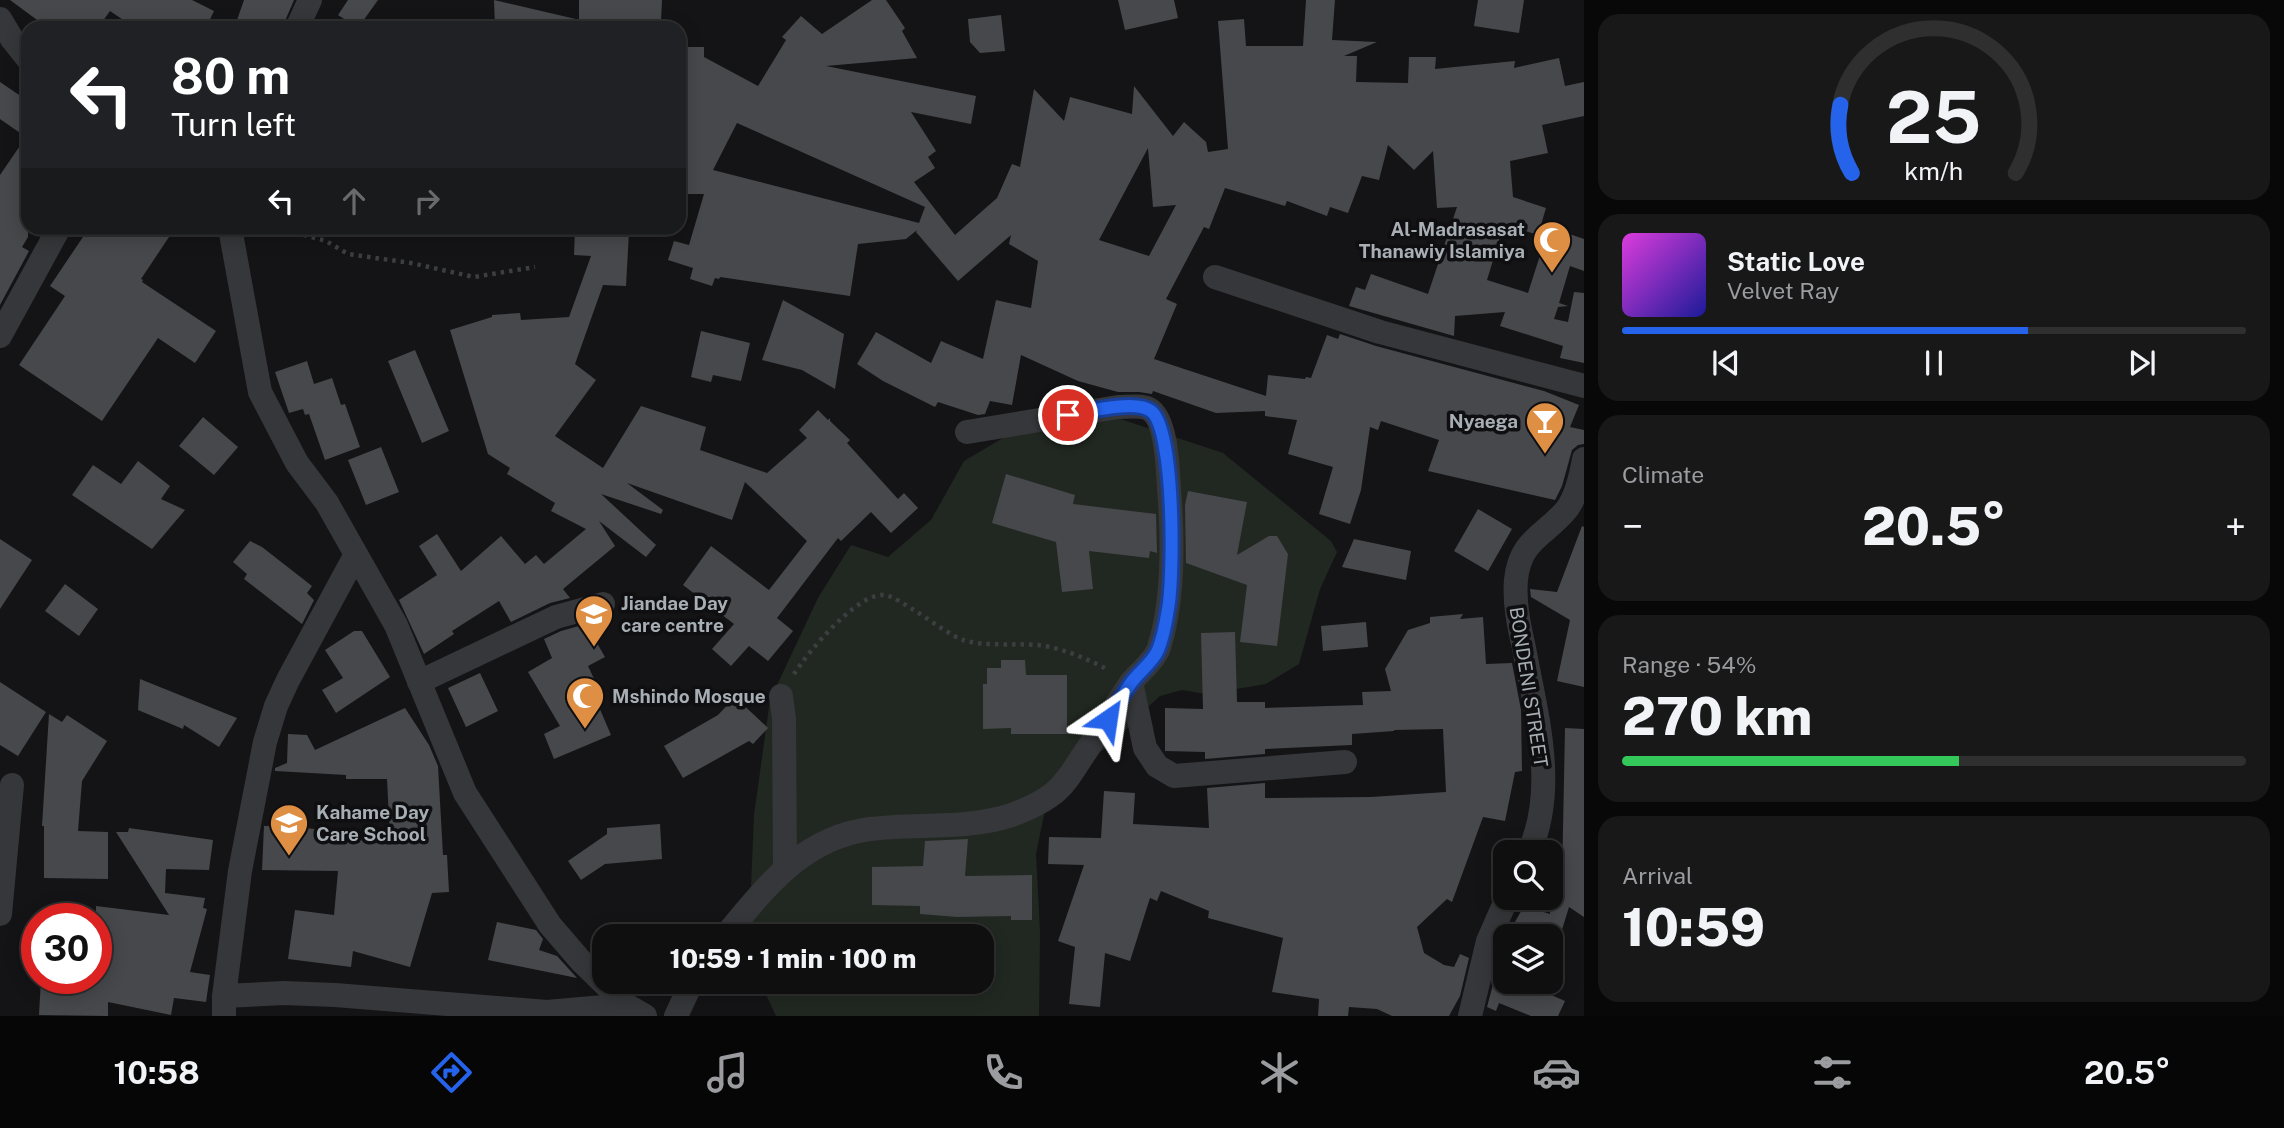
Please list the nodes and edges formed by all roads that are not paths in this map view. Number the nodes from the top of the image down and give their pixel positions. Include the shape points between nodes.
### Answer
1 (310, 0) edge
2 (0, 19) edge
3 (300, 21) edge
4 (21, 50) edge
5 (55, 235) edge
6 (231, 235) edge
7 (1215, 277) dead end
8 (0, 336) edge
9 (1584, 386) edge
10 (967, 432) dead end
11 (1584, 459) edge
12 (355, 556) junction
13 (603, 604) dead end
14 (419, 682) junction
15 (1131, 682) junction
16 (781, 696) road end
17 (1345, 762) dead end
18 (12, 785) dead end
19 (1533, 840) edge
20 (785, 868) junction
21 (1502, 910) edge
22 (0, 914) edge
23 (735, 924) edge
24 (686, 994) edge
25 (224, 1006) edge
26 (636, 1011) edge
27 (676, 1016) edge
28 (1470, 1016) edge

1 - 3 street
2 - 4 street
5 - 8 street
6 - 12 street via 260,392 297,463 327,503
7 - 9 street via 1380,332
10 - 15 street via 1118,407 1150,409 1160,420 1170,501 1169,608 1157,652
11 - 19 street, BONDENI STREET via 1573,499 1521,554 1516,579 1517,617 1543,766 1541,815
12 - 14 street via 396,625
12 - 25 street via 275,706 240,871
13 - 14 street via 556,617
14 - 26 street via 465,793 528,894 581,961
15 - 17 street via 1145,748 1157,766 1174,776
15 - 20 street via 1066,781 1032,807 974,823 870,829 839,836
16 - 20 street
18 - 22 street
20 - 23 street
21 - 28 street via 1488,941
24 - 27 street
25 - 26 street via 284,993 547,1012

